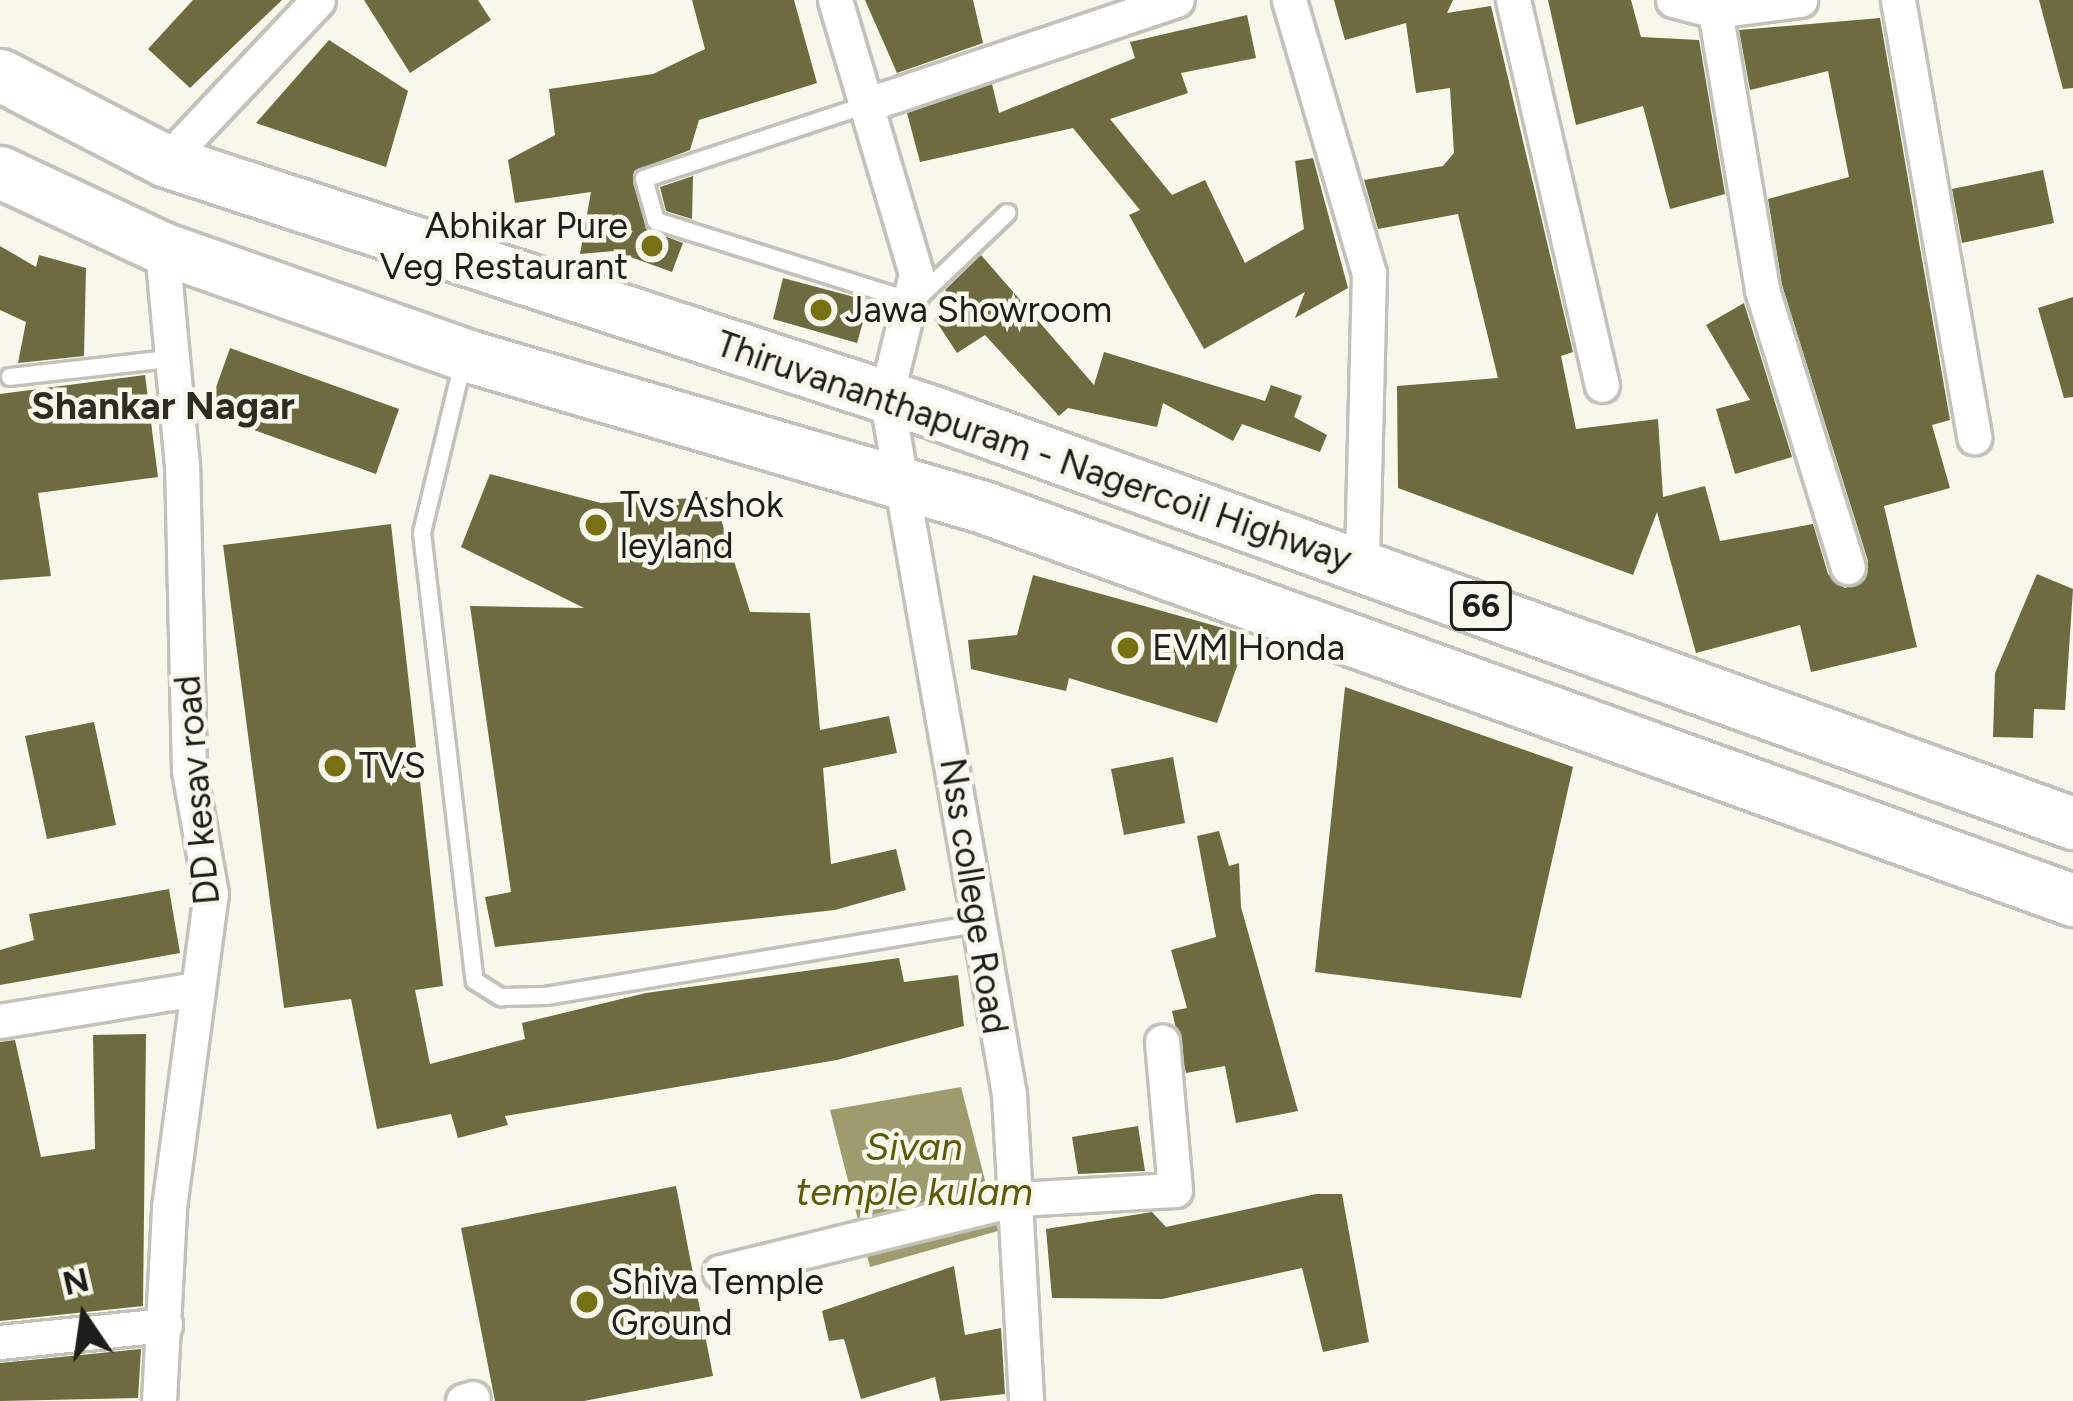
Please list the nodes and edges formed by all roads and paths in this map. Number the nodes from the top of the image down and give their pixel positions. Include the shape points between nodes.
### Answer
1 (318, 0) edge
2 (835, 0) edge
3 (1177, 0) edge
4 (1289, 0) edge
5 (1514, 0) edge
6 (1673, 0) edge
7 (1800, 0) edge
8 (1898, 0) edge
9 (1715, 11) junction
10 (0, 75) edge
11 (866, 105) junction
12 (166, 161) junction
13 (0, 172) edge
14 (1007, 213) dead end
15 (162, 248) junction
16 (914, 302) junction
17 (465, 355) junction
18 (169, 358) junction
19 (10, 377) dead end
20 (1602, 385) dead end
21 (886, 396) junction
22 (1974, 437) dead end
23 (908, 490) junction
24 (1362, 562) junction
25 (1848, 567) dead end
26 (2073, 823) edge
27 (2073, 900) edge
28 (976, 924) junction
29 (196, 989) junction
30 (0, 1021) edge
31 (1162, 1042) dead end
32 (1017, 1199) junction
33 (720, 1272) dead end
34 (165, 1325) junction
35 (0, 1342) edge
36 (159, 1401) edge
37 (1026, 1401) edge

1 - 12 street
2 - 11 street
3 - 11 street
4 - 24 street via 1370,273
5 - 20 street
6 - 9 street
7 - 9 street
8 - 22 street
9 - 25 street via 1762,290
10 - 12 main road, Thiruvananthapuram - Nagercoil Highway
11 - 16 street via 916,274
11 - 16 lane via 644,179 656,220
12 - 21 main road, Thiruvananthapuram - Nagercoil Highway
13 - 15 main road, Thiruvananthapuram - Nagercoil Highway
14 - 16 lane
15 - 17 main road, Thiruvananthapuram - Nagercoil Highway
15 - 18 street, DD kesav road
16 - 21 street
17 - 23 main road, Thiruvananthapuram - Nagercoil Highway
17 - 28 lane via 422,533 475,981 501,998 546,995
18 - 19 lane
18 - 29 street, DD kesav road via 189,770 211,894
21 - 23 street, Nss college Road
21 - 24 main road, Thiruvananthapuram - Nagercoil Highway / 66
23 - 27 main road, Thiruvananthapuram - Nagercoil Highway via 983,507
23 - 28 street, Nss college Road
24 - 26 main road, Thiruvananthapuram - Nagercoil Highway / 66
28 - 32 street, Nss college Road
29 - 30 street
29 - 34 street, DD kesav road
31 - 32 street via 1175,1190
32 - 33 street
32 - 37 street, Nss college Road
34 - 35 street
34 - 36 street, DD kesav road

